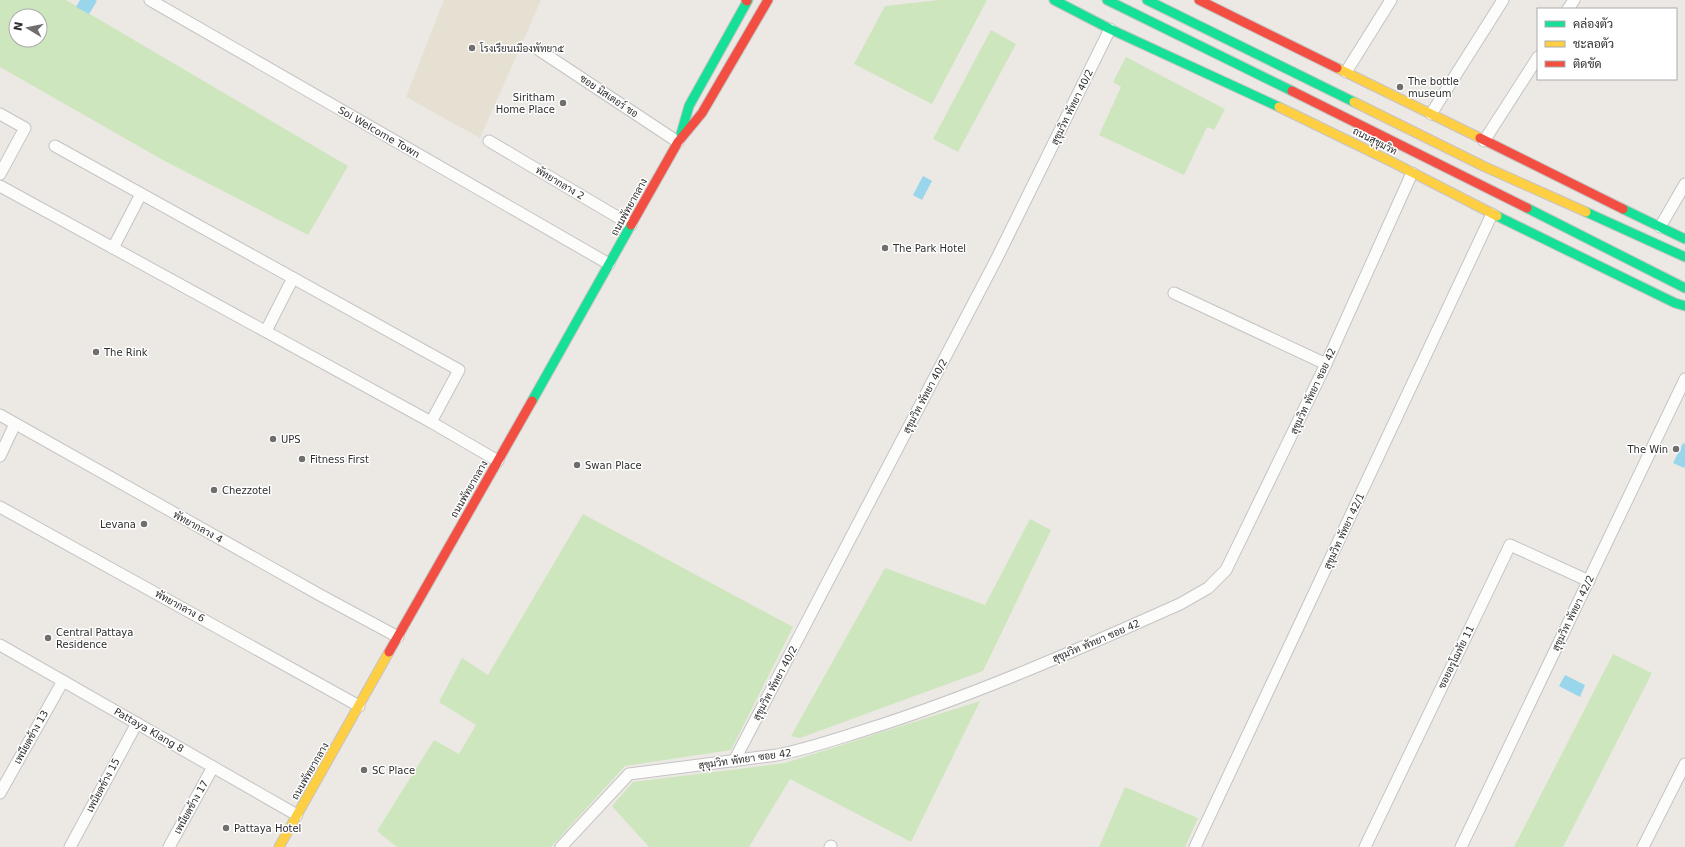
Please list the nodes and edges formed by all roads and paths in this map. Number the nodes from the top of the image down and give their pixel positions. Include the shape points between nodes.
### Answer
1 (150, 0) edge
2 (747, 0) edge
3 (768, 0) edge
4 (1054, 0) edge
5 (1107, 0) edge
6 (1147, 0) edge
7 (1199, 0) edge
8 (1390, 0) edge
9 (1503, 0) edge
10 (1110, 29) junction
11 (539, 50) dead end
12 (1537, 59) edge
13 (1346, 72) junction
14 (0, 114) edge
15 (1431, 114) junction
16 (489, 141) dead end
17 (1484, 141) junction
18 (678, 142) junction
19 (55, 146) dead end
20 (1412, 173) junction
21 (0, 174) edge
22 (1685, 184) edge
23 (0, 186) edge
24 (141, 194) junction
25 (1492, 214) junction
26 (631, 225) junction
27 (1660, 227) junction
28 (1685, 240) edge
29 (113, 248) junction
30 (1685, 257) edge
31 (609, 264) junction
32 (293, 278) junction
33 (1685, 288) edge
34 (1174, 293) dead end
35 (1685, 306) edge
36 (266, 331) junction
37 (1326, 364) junction
38 (1685, 379) edge
39 (0, 415) edge
40 (432, 422) junction
41 (15, 424) junction
42 (0, 456) edge
43 (498, 461) junction
44 (0, 507) edge
45 (1589, 581) junction
46 (398, 637) junction
47 (0, 645) edge
48 (62, 680) junction
49 (359, 706) junction
50 (137, 723) junction
51 (734, 761) junction
52 (1685, 764) edge
53 (213, 767) junction
54 (0, 792) edge
55 (297, 815) junction
56 (70, 847) edge
57 (169, 847) edge
58 (279, 847) edge
59 (561, 847) edge
60 (1195, 847) edge
61 (1366, 847) edge
62 (1462, 847) edge
63 (1643, 847) edge

1 - 31 street, Soi Welcome Town
2 - 18 main road, ถนนพัทยากลาง via 689,106
3 - 18 main road, ถนนพัทยากลาง via 702,113
4 - 10 main road, ถนนสุขุมวิท
5 - 33 main road, ถนนสุขุมวิท
6 - 30 main road via 1483,166
7 - 13 main road
8 - 13 street
9 - 15 street
10 - 20 main road, ถนนสุขุมวิท via 1307,120
10 - 51 street, สุขุมวิท พัทยา 40/2 via 997,258
11 - 18 street, ซอย มิสเตอร์ ชอ
12 - 17 street
13 - 15 main road
14 - 21 street via 25,128
15 - 17 main road
16 - 26 street, พัทยากลาง 2
17 - 27 main road
18 - 26 main road, ถนนพัทยากลาง
19 - 24 street
20 - 25 main road, ถนนสุขุมวิท
20 - 37 street, สุขุมวิท พัทยา ซอย 42
22 - 27 street
23 - 29 street
24 - 29 street
24 - 32 street
25 - 35 main road, ถนนสุขุมวิท
25 - 60 street, สุขุมวิท พัทยา 42/1
26 - 31 main road, ถนนพัทยากลาง
27 - 28 main road
29 - 36 street
31 - 43 main road, ถนนพัทยากลาง
32 - 36 street
32 - 40 street via 459,370
34 - 37 street
36 - 40 street
37 - 51 street, สุขุมวิท พัทยา ซอย 42 via 1226,570 1208,588 1144,620 996,683 911,715 800,750
38 - 45 street, สุขุมวิท พัทยา 42/2
39 - 41 street, พัทยากลาง 4
40 - 43 street
41 - 42 street
41 - 46 street, พัทยากลาง 4 via 320,596
43 - 46 main road, ถนนพัทยากลาง
44 - 49 street, พัทยากลาง 6
45 - 61 street, ซอยอรุโณทัย 11 via 1510,545
45 - 62 street, สุขุมวิท พัทยา 42/2
46 - 49 main road, ถนนพัทยากลาง
47 - 48 street, Pattaya Klang 8
48 - 50 street, Pattaya Klang 8
48 - 54 street, เพนียดช้าง 13
49 - 55 main road, ถนนพัทยากลาง
50 - 53 street, Pattaya Klang 8
50 - 56 street, เพนียดช้าง 15
51 - 59 street, สุขุมวิท พัทยา ซอย 42 via 629,774
52 - 63 street
53 - 55 street, Pattaya Klang 8
53 - 57 street, เพนียดช้าง 17
55 - 58 main road, ถนนพัทยากลาง

